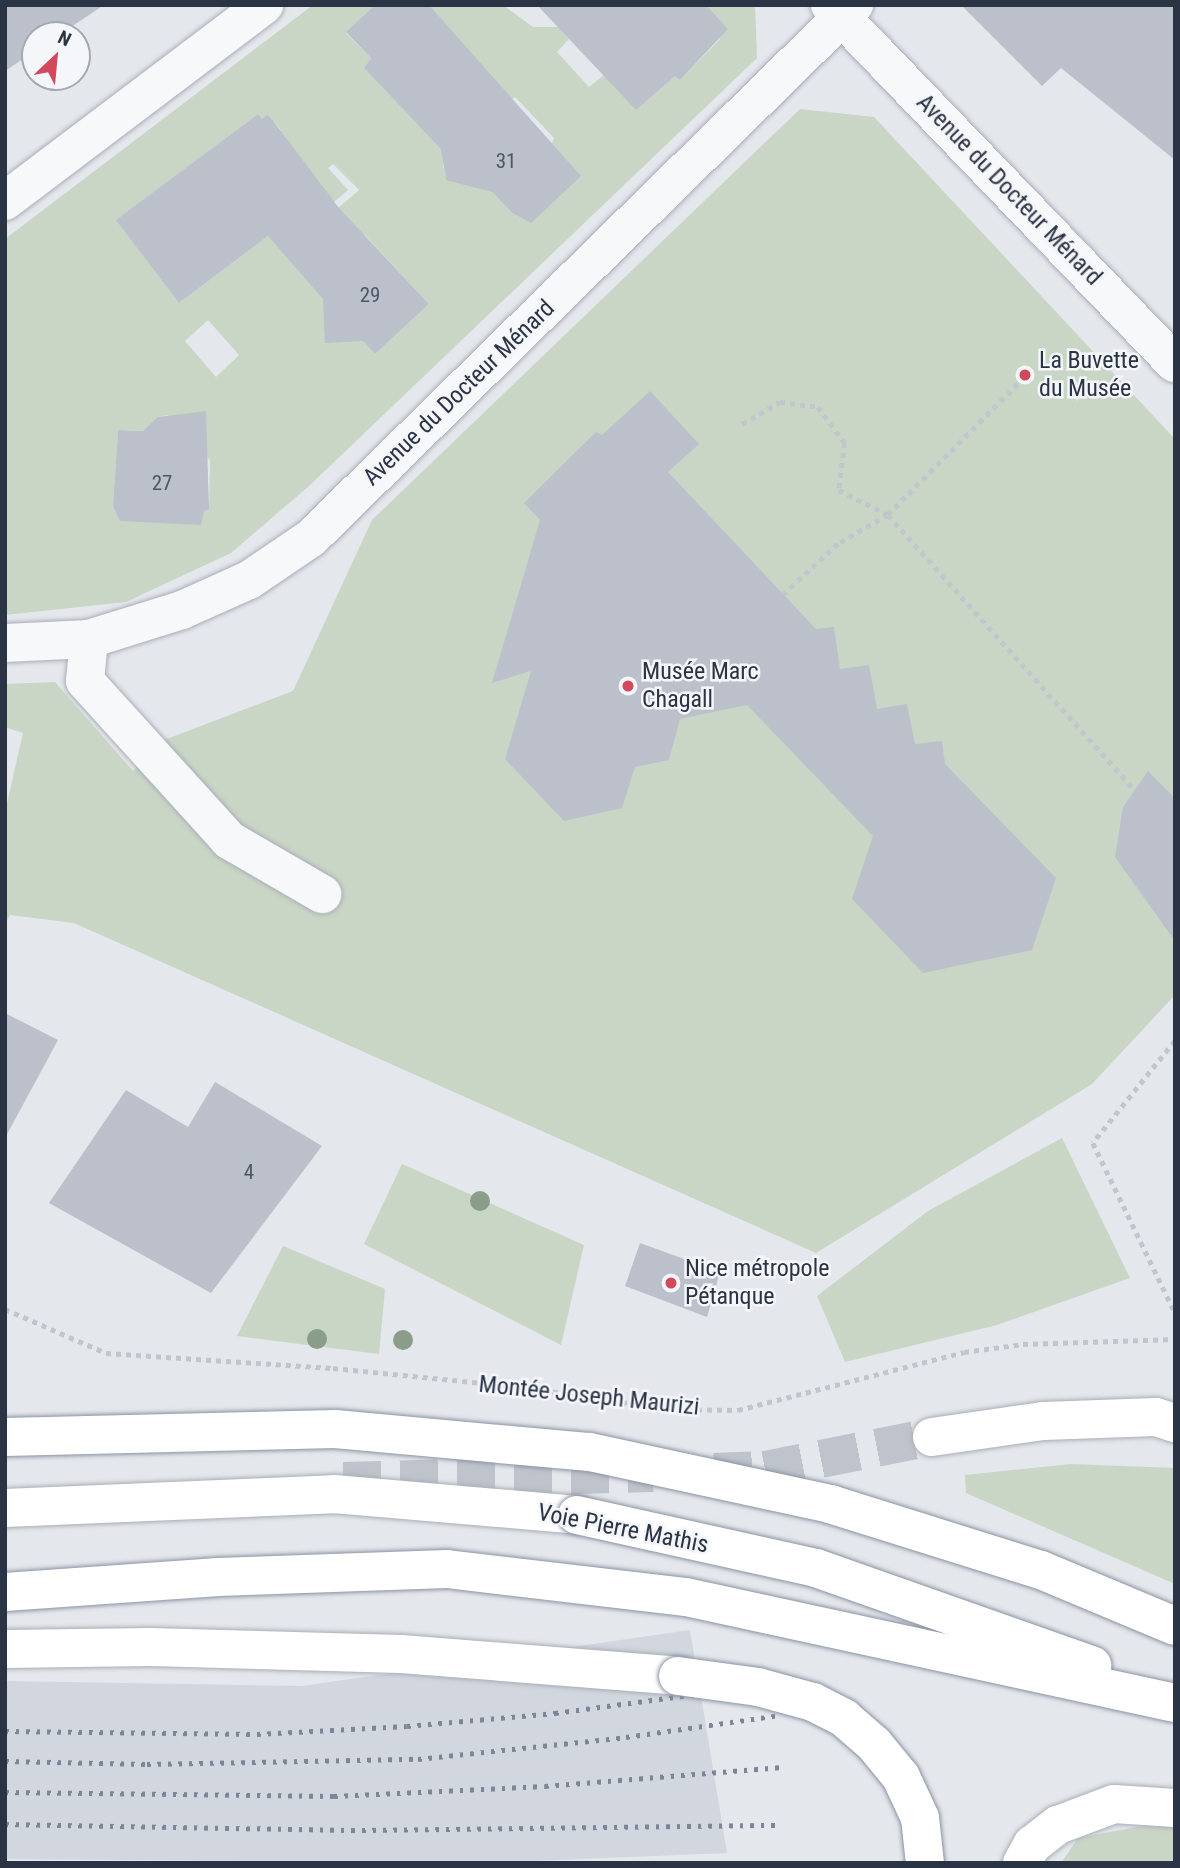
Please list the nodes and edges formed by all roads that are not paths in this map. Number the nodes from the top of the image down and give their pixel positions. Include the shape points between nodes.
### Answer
1 (264, 5) edge
2 (843, 9) edge
3 (5, 201) edge
4 (1175, 363) edge
5 (89, 639) junction
6 (5, 643) edge
7 (322, 894) dead end
8 (1175, 1423) edge
9 (5, 1437) edge
10 (932, 1437) tunnel mouth
11 (5, 1508) edge
12 (5, 1592) edge
13 (1175, 1626) edge
14 (5, 1649) edge
15 (1175, 1701) edge
16 (1175, 1808) edge
17 (925, 1863) edge
18 (1022, 1863) edge

1 - 3 street
2 - 4 street, Avenue du Docteur Ménard
2 - 5 street, Avenue du Docteur Ménard via 312,538 249,580 182,610
5 - 6 street, Avenue du Docteur Ménard
5 - 7 street via 85,681 229,840
8 - 10 highway via 1156,1417 1043,1421
9 - 13 highway, bridge via 335,1429 590,1452 830,1504 1041,1570
11 - 15 highway, Voie Pierre Mathis, bridge via 334,1494 578,1515 817,1568 1080,1660
12 - 15 highway, bridge via 218,1577 447,1569 686,1597
14 - 17 highway, bridge via 150,1647 401,1654 635,1670 758,1687 813,1702 844,1718 874,1744 901,1777 920,1818
16 - 18 highway via 1114,1804 1058,1825 1032,1845

